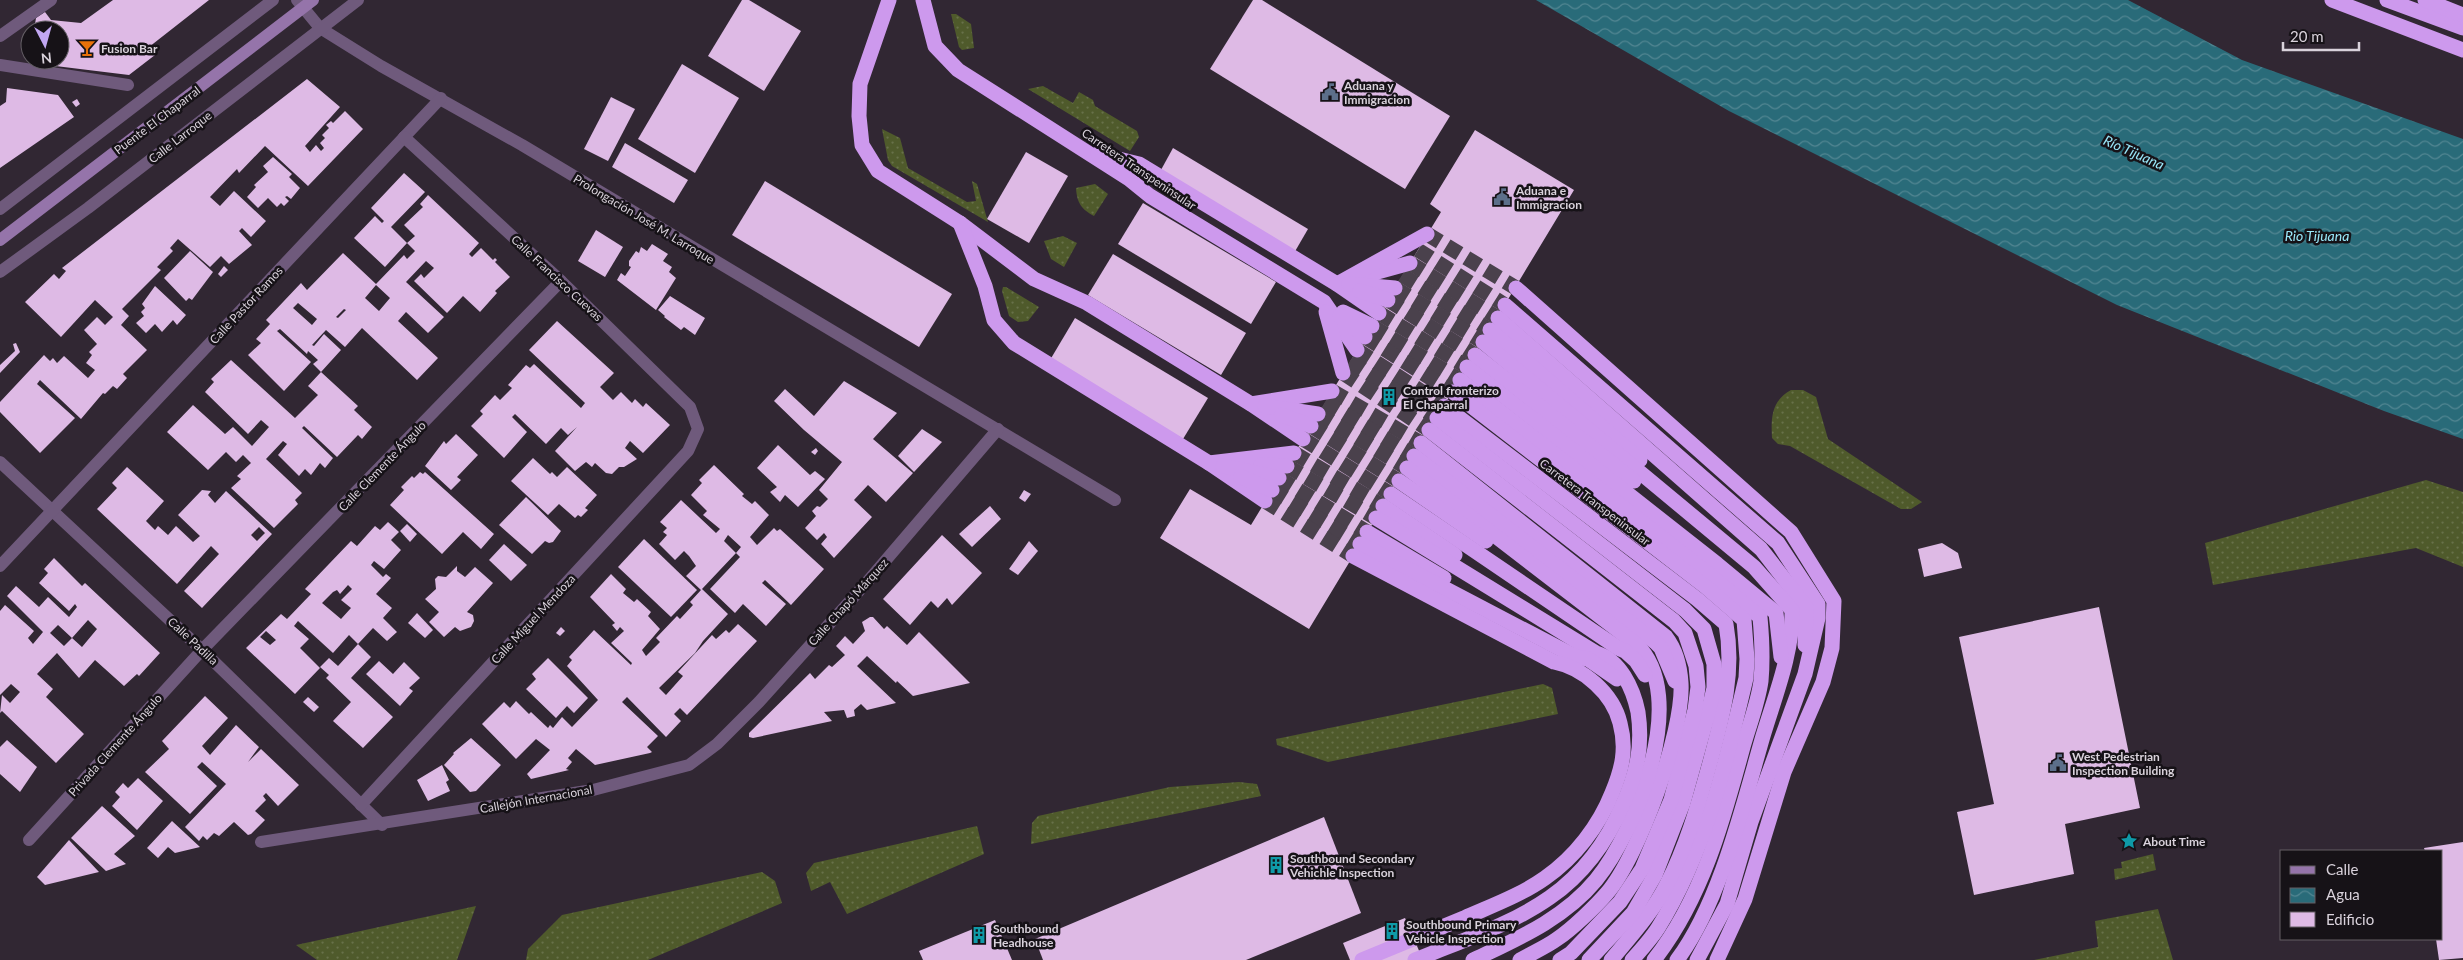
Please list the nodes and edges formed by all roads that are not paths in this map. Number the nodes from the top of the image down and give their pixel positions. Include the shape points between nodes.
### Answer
1 (51, 0) edge
2 (273, 0) edge
3 (297, 0) edge
4 (313, 0) edge
5 (358, 0) edge
6 (889, 0) edge
7 (923, 0) edge
8 (2332, 0) edge
9 (2388, 0) edge
10 (2425, 0) edge
11 (2463, 15) edge
12 (320, 28) junction
13 (2463, 28) edge
14 (0, 36) edge
15 (2463, 50) edge
16 (0, 65) edge
17 (128, 85) dead end
18 (440, 98) junction
19 (404, 137) junction
20 (1087, 152) junction
21 (0, 209) edge
22 (960, 223) junction
23 (1427, 234) dead end
24 (0, 240) edge
25 (1418, 250) dead end
26 (0, 272) edge
27 (561, 281) junction
28 (1337, 284) junction
29 (1516, 288) tunnel mouth
30 (1324, 302) junction
31 (1376, 319) junction
32 (1479, 349) junction
33 (1251, 404) junction
34 (1318, 415) junction
35 (698, 429) joint
36 (998, 429) junction
37 (0, 462) edge
38 (1410, 462) junction
39 (1209, 463) junction
40 (1280, 478) junction
41 (1115, 500) dead end
42 (52, 511) junction
43 (0, 566) edge
44 (1805, 607) junction
45 (202, 650) junction
46 (1782, 671) junction
47 (1631, 689) junction
48 (1658, 694) junction
49 (689, 765) joint
50 (361, 805) junction
51 (382, 825) junction
52 (29, 840) dead end
53 (261, 842) dead end
54 (1362, 960) edge
55 (1415, 960) edge
56 (1473, 960) edge
57 (1520, 960) edge
58 (1560, 960) edge
59 (1589, 960) edge
60 (1611, 960) edge
61 (1632, 960) edge
62 (1654, 960) edge
63 (1677, 960) edge
64 (1697, 960) edge
65 (1717, 960) edge

1 - 14 street
2 - 21 street
3 - 12 street, Prolongación José M. Larroque
4 - 24 main road, Puente El Chaparral
5 - 12 street, Calle Larroque
6 - 22 highway via 860,84 862,145 878,171
7 - 20 highway, Carretera Transpeninsular via 935,46 958,70
8 - 15 highway
9 - 13 highway
10 - 11 highway
12 - 18 street, Prolongación José M. Larroque
12 - 26 street, Calle Larroque
16 - 17 street
18 - 19 street, Calle Pastor Ramos
18 - 36 street, Prolongación José M. Larroque
19 - 27 street, Calle Francisco Cuevas
19 - 42 street, Calle Pastor Ramos
20 - 28 highway via 1139,164
20 - 30 highway, Carretera Transpeninsular via 1150,196
22 - 33 highway via 1034,278 1087,303
22 - 39 highway via 985,286 994,320 1014,342
23 - 28 highway
25 - 28 highway
27 - 35 street, Calle Francisco Cuevas via 690,407
27 - 45 street, Calle Clemente Ángulo
28 - 31 highway
28 - 31 highway
28 - 31 highway
29 - 65 highway via 1791,532 1834,601 1832,648 1823,682 1784,772 1745,899
30 - 31 highway
30 - 31 highway
30 - 31 highway, Carretera Transpeninsular
32 - 44 highway
32 - 44 highway via 1723,552
32 - 44 highway via 1778,543
32 - 46 highway via 1776,614
32 - 61 highway via 1706,587 1744,620 1747,632 1746,678 1711,812 1680,890 1658,930
32 - 62 highway via 1711,576 1760,617 1763,650 1760,684 1725,815 1693,898 1670,940
33 - 34 highway
33 - 34 highway
33 - 34 highway
35 - 50 street, Calle Miguel Mendoza via 688,451
36 - 41 street, Prolongación José M. Larroque
36 - 49 street, Calle Chapó Márquez via 759,702 717,744
37 - 42 street, Calle Padilla
38 - 47 highway via 1596,653 1604,655 1620,670
38 - 48 highway via 1636,661
38 - 48 highway via 1636,644 1651,669
38 - 57 highway via 1675,648 1681,683 1679,712 1658,795 1630,856 1608,892 1558,939
38 - 58 highway via 1674,621 1685,633 1696,666 1695,710 1671,800 1642,869 1620,902 1571,953
38 - 59 highway via 1685,610 1704,629 1714,664 1714,688 1684,803 1656,875 1633,913
38 - 60 highway, Carretera Transpeninsular via 1697,599 1726,624 1730,662 1726,702 1698,808 1667,884 1644,921
39 - 40 highway
39 - 40 highway
39 - 40 highway
42 - 43 street, Calle Pastor Ramos
42 - 45 street, Calle Padilla
44 - 46 highway via 1792,624
44 - 64 highway via 1818,618 1805,674 1751,822 1727,904
45 - 50 street, Calle Padilla
45 - 52 street, Privada Clemente Ángulo
46 - 63 highway via 1711,901
47 - 54 highway via 1588,660 1576,657 1360,544 1554,662 1567,664 1590,680 1604,692 1619,717 1625,741 1620,773 1603,816 1572,855 1545,878 1499,903
47 - 55 highway via 1641,734 1638,758 1612,830 1595,856 1567,886 1527,913
48 - 56 highway via 1659,727 1644,792 1620,846 1600,874 1550,921
49 - 51 street, Callejón Internacional via 593,790
50 - 51 street, Calle Padilla
51 - 53 street, Callejón Internacional

